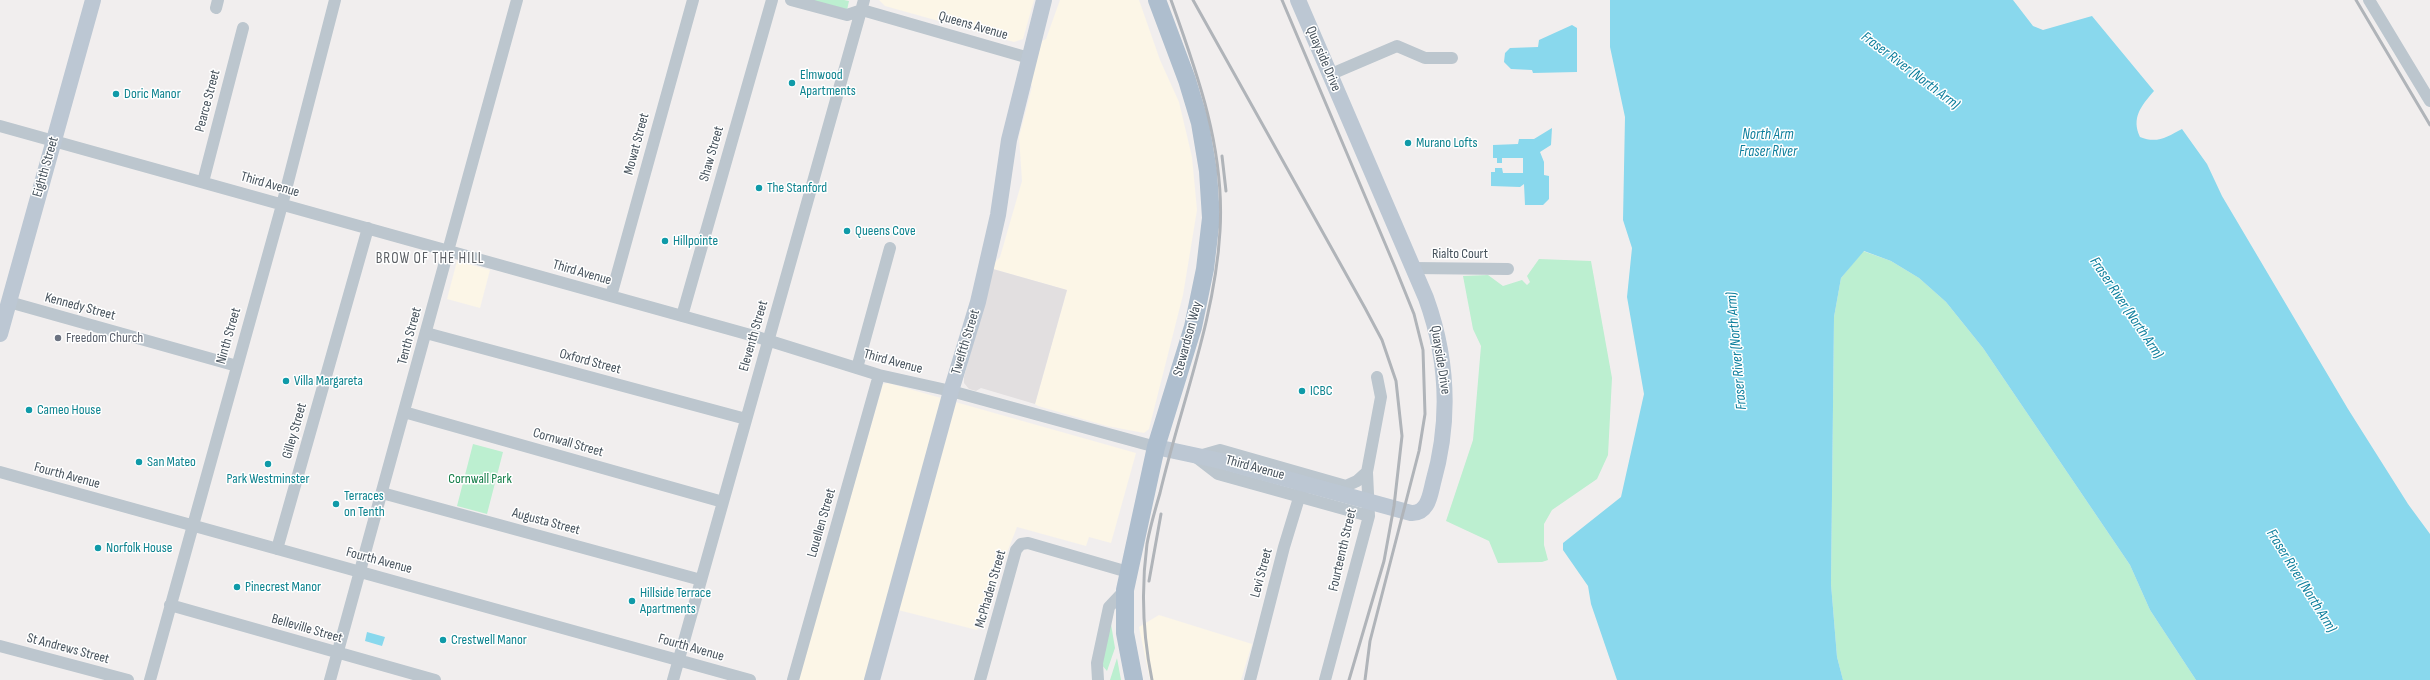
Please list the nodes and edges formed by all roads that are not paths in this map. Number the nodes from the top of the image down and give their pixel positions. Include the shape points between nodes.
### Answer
1 (93, 0) edge
2 (335, 0) edge
3 (517, 0) edge
4 (693, 0) edge
5 (772, 0) edge
6 (791, 0) edge
7 (854, 0) edge
8 (1044, 0) edge
9 (1157, 0) edge
10 (1298, 0) edge
11 (2370, 0) edge
12 (863, 5) edge
13 (243, 28) dead end
14 (1029, 58) junction
15 (1452, 58) dead end
16 (1329, 75) junction
17 (2430, 101) edge
18 (0, 126) edge
19 (54, 141) junction
20 (203, 182) junction
21 (282, 205) junction
22 (368, 228) junction
23 (890, 248) dead end
24 (448, 251) junction
25 (1412, 268) junction
26 (1508, 269) dead end
27 (611, 296) junction
28 (9, 302) junction
29 (682, 316) junction
30 (426, 333) junction
31 (0, 334) edge
32 (768, 340) junction
33 (237, 366) junction
34 (857, 368) junction
35 (879, 375) junction
36 (1377, 377) dead end
37 (950, 391) junction
38 (404, 412) junction
39 (746, 420) junction
40 (1156, 447) junction
41 (1196, 456) junction
42 (0, 472) edge
43 (1367, 472) junction
44 (1306, 475) junction
45 (382, 493) junction
46 (1300, 496) junction
47 (723, 502) junction
48 (1370, 516) junction
49 (192, 526) junction
50 (277, 549) junction
51 (361, 571) junction
52 (1128, 572) junction
53 (701, 580) junction
54 (1124, 590) junction
55 (170, 605) junction
56 (0, 646) edge
57 (337, 653) junction
58 (679, 660) junction
59 (128, 680) edge
60 (150, 680) edge
61 (330, 680) edge
62 (435, 680) edge
63 (673, 680) edge
64 (750, 680) edge
65 (793, 680) edge
66 (872, 680) edge
67 (980, 680) edge
68 (1098, 680) edge
69 (1134, 680) edge
70 (1250, 680) edge
71 (1325, 680) edge

1 - 19 street, Eighth Street
2 - 21 street, Ninth Street
3 - 24 street, Tenth Street
4 - 27 street, Mowat Street
5 - 29 street, Shaw Street
6 - 12 street, Queens Avenue via 847,15
7 - 12 street
8 - 14 street, Twelfth Street
9 - 40 main road, Stewardson Way via 1200,123 1208,171 1211,218 1206,269 1193,327
10 - 16 street, Quayside Drive
11 - 17 street
12 - 14 street, Queens Avenue
12 - 32 street, Eleventh Street
13 - 20 street, Pearce Street
14 - 37 street, Twelfth Street via 1009,140 998,215 978,302
15 - 16 street via 1425,58 1398,46
16 - 25 street, Quayside Drive
18 - 19 street, Third Avenue
19 - 20 street, Third Avenue
19 - 28 street, Eighth Street
20 - 21 street, Third Avenue
21 - 22 street, Third Avenue
21 - 33 street, Ninth Street
22 - 24 street, Third Avenue
22 - 50 street, Gilley Street
23 - 34 street
24 - 27 street, Third Avenue
24 - 30 street, Tenth Street
25 - 26 street, Rialto Court
25 - 41 street, Quayside Drive via 1439,336 1445,386 1445,421 1439,463 1428,503 1418,512 1411,514
27 - 29 street, Third Avenue
28 - 31 street, Eighth Street
28 - 33 street, Kennedy Street
29 - 32 street, Third Avenue
30 - 38 street, Tenth Street
30 - 39 street, Oxford Street
32 - 34 street, Third Avenue
32 - 39 street, Eleventh Street
33 - 49 street, Ninth Street
34 - 35 street, Third Avenue
35 - 37 street, Third Avenue
35 - 65 street, Louellen Street
36 - 43 street, Fourteenth Street via 1381,397
37 - 40 street, Third Avenue
37 - 66 street, Twelfth Street
38 - 45 street, Tenth Street
38 - 47 street, Cornwall Street
39 - 47 street, Eleventh Street
40 - 41 street, Quayside Drive
40 - 52 main road, Stewardson Way
41 - 44 street, Third Avenue via 1220,450
41 - 46 street, Third Avenue via 1215,473
42 - 49 street, Fourth Avenue
43 - 44 street, Third Avenue via 1346,486
43 - 48 street, Fourteenth Street
44 - 46 street, Levi Street
45 - 51 street, Tenth Street
45 - 53 street, Augusta Street
46 - 48 street, Third Avenue
46 - 70 street, Levi Street via 1284,547
47 - 53 street, Eleventh Street
48 - 71 street, Fourteenth Street
49 - 50 street, Fourth Avenue
49 - 55 street, Ninth Street
50 - 51 street, Fourth Avenue
51 - 57 street, Tenth Street
51 - 58 street, Fourth Avenue
52 - 54 main road, Stewardson Way
52 - 67 street, McPhaden Street via 1028,542 1021,544 1016,550
53 - 58 street, Eleventh Street
54 - 68 street via 1108,607 1097,663
54 - 69 main road, Stewardson Way via 1125,633
55 - 57 street, Belleville Street
55 - 60 street, Ninth Street
56 - 59 street, St Andrews Street
57 - 61 street, Tenth Street
57 - 62 street, Belleville Street
58 - 63 street, Eleventh Street
58 - 64 street, Fourth Avenue

